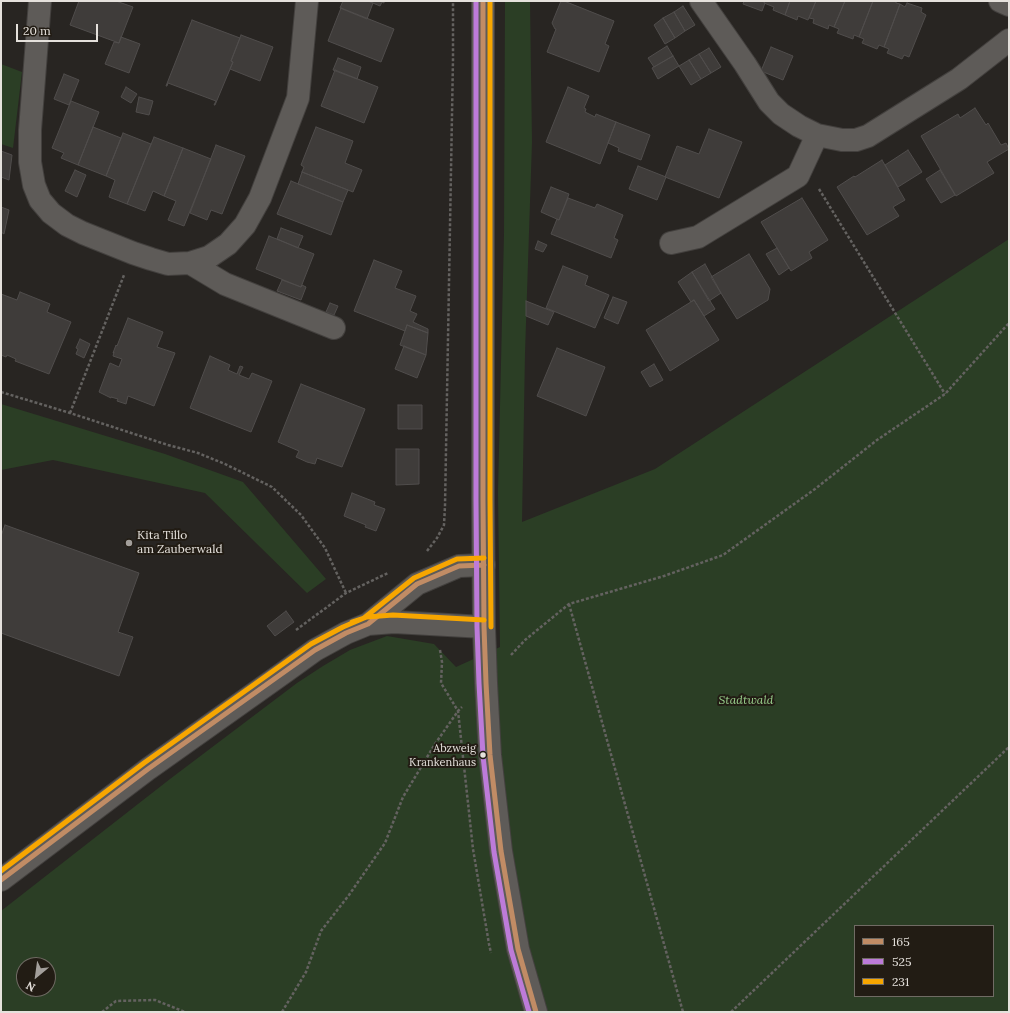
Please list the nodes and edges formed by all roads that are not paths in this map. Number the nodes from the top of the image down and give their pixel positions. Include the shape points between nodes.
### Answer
1 (40, 1) edge
2 (307, 1) edge
3 (483, 1) edge
4 (701, 1) edge
5 (1000, 1) edge
6 (1009, 5) edge
7 (1009, 40) edge
8 (817, 135) junction
9 (671, 243) dead end
10 (190, 263) junction
11 (334, 328) dead end
12 (484, 564) junction
13 (368, 624) junction
14 (484, 627) junction
15 (1, 880) edge
16 (536, 1012) edge

1 - 10 street via 30,130 30,162 40,200 51,213 83,233 168,264
2 - 10 street via 298,98 260,198 245,225 228,244 210,257
3 - 12 street
4 - 8 street via 769,102 790,121
5 - 6 street
7 - 8 street via 959,79 868,136 856,140 842,140
8 - 9 street via 798,176 698,237
10 - 11 street via 224,284
12 - 13 street via 459,566 417,584
12 - 14 street
13 - 14 street via 394,622
13 - 15 street via 315,650
14 - 16 street via 490,755 501,851 518,949

